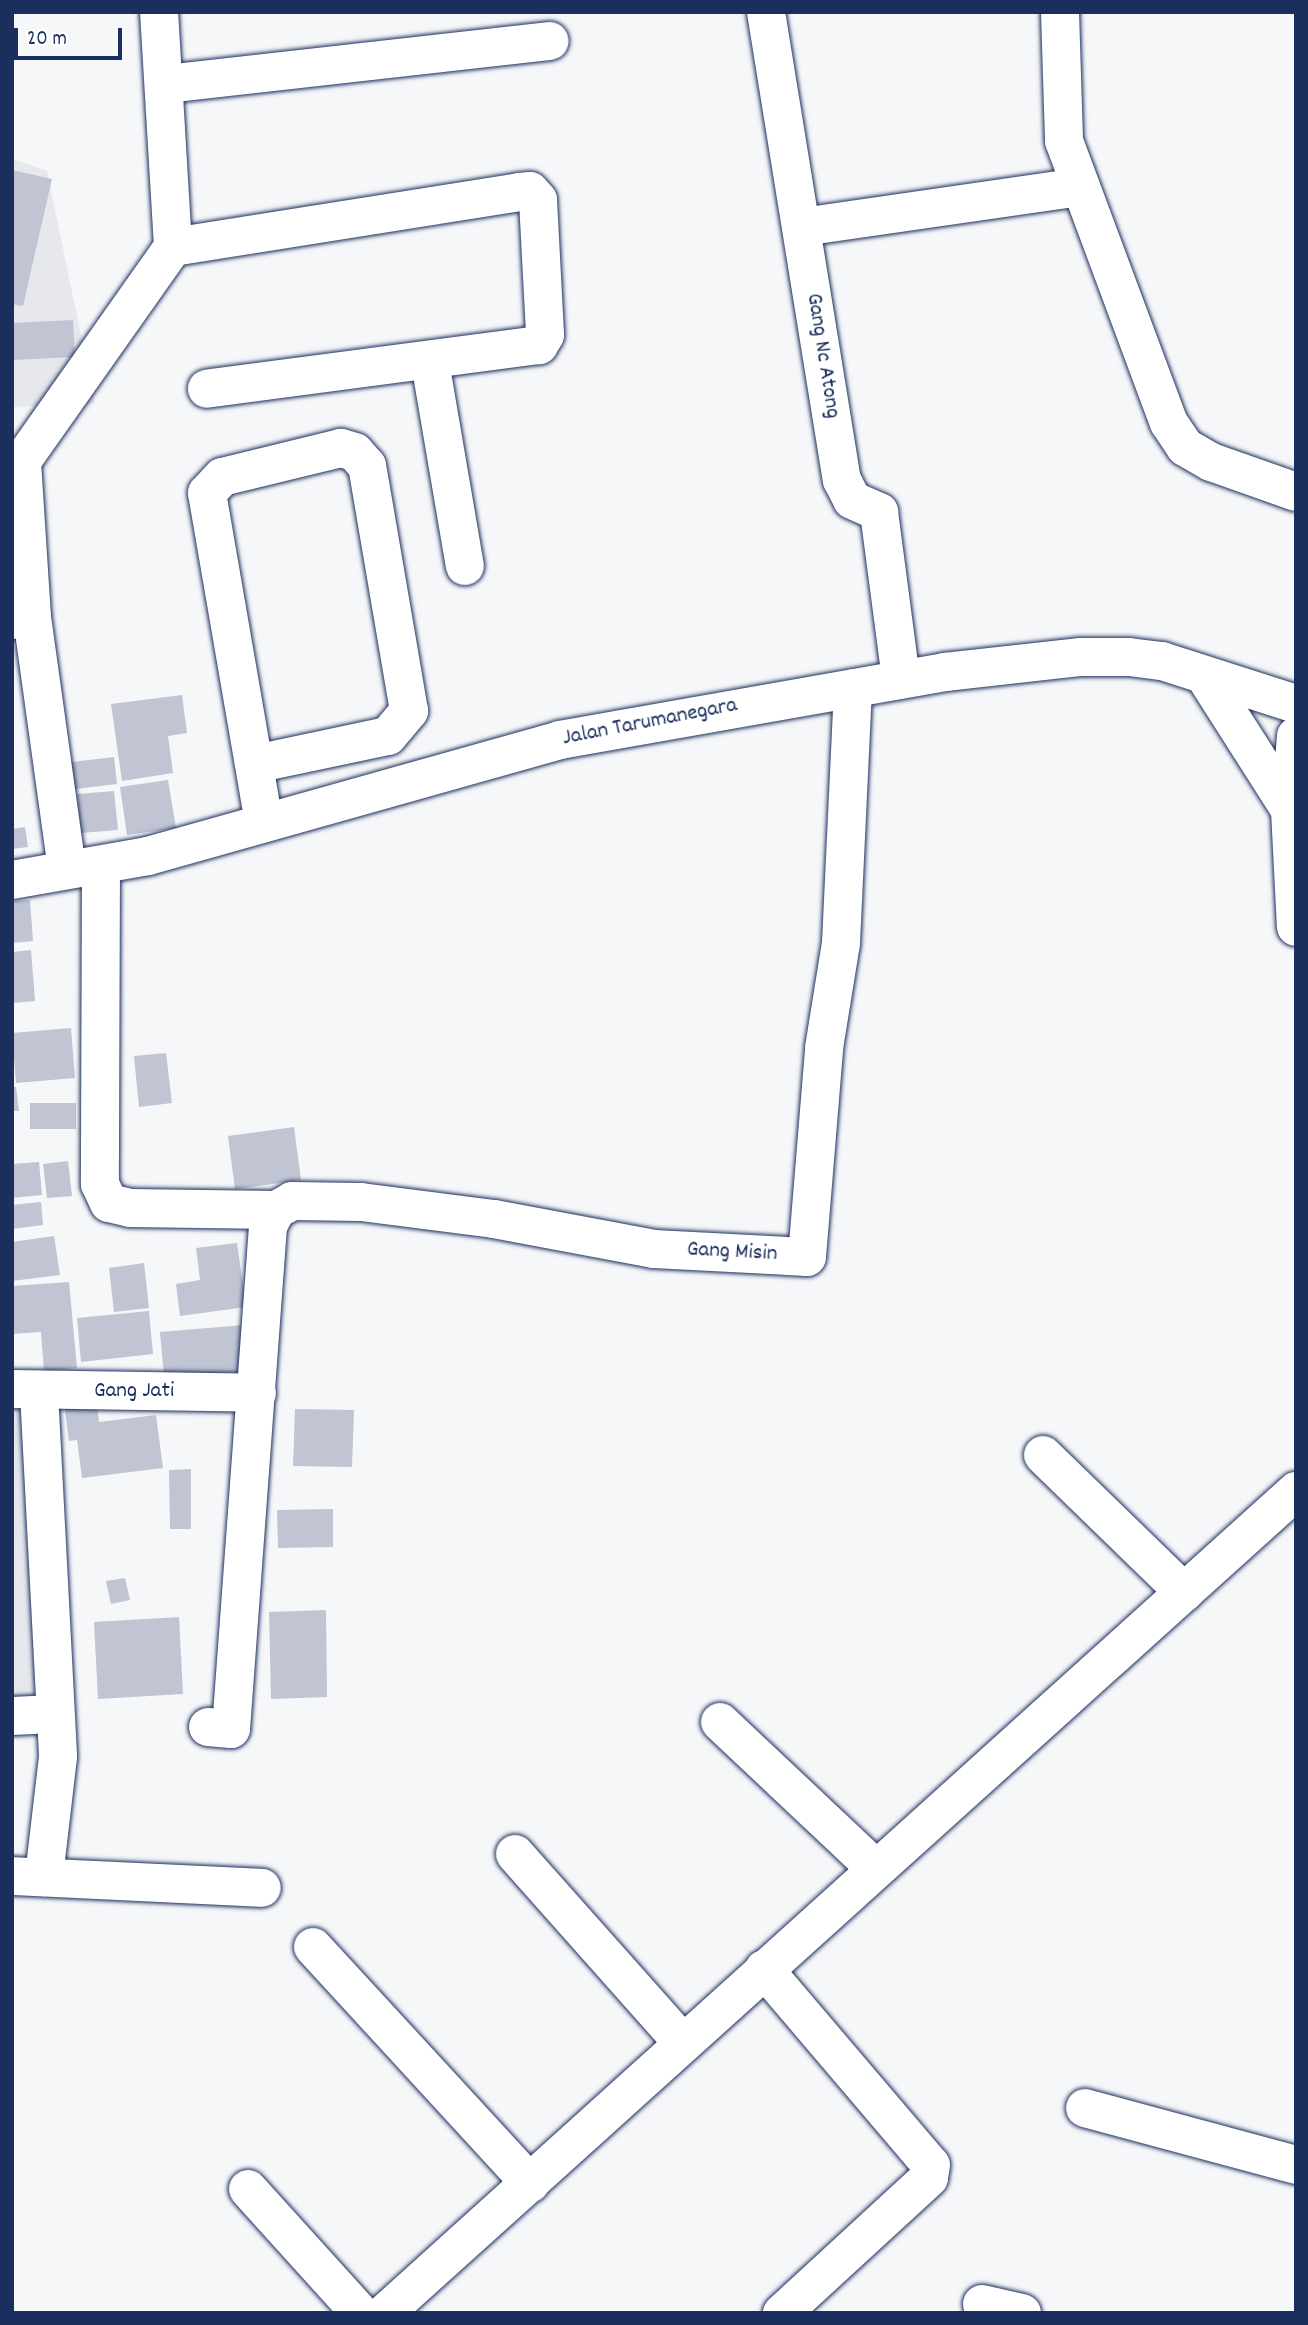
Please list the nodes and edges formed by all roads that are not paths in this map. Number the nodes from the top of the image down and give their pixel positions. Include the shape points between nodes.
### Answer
1 (159, 12) edge
2 (766, 12) edge
3 (1060, 12) edge
4 (550, 41) dead end
5 (166, 84) junction
6 (1079, 187) junction
7 (802, 227) junction
8 (173, 247) junction
9 (430, 362) junction
10 (207, 389) dead end
11 (17, 461) edge
12 (1296, 492) edge
13 (466, 566) dead end
14 (22, 618) edge
15 (1206, 678) junction
16 (901, 680) junction
17 (853, 688) junction
18 (1296, 704) edge
19 (1296, 736) edge
20 (255, 764) junction
21 (1290, 810) junction
22 (264, 823) junction
23 (84, 867) junction
24 (12, 880) edge
25 (1296, 927) edge
26 (276, 1210) junction
27 (25, 1391) edge
28 (257, 1392) junction
29 (1043, 1455) dead end
30 (1296, 1491) edge
31 (1184, 1592) junction
32 (54, 1714) junction
33 (12, 1716) edge
34 (720, 1722) dead end
35 (208, 1727) dead end
36 (515, 1854) dead end
37 (876, 1869) junction
38 (28, 1877) edge
39 (262, 1888) dead end
40 (313, 1947) dead end
41 (764, 1969) junction
42 (682, 2042) junction
43 (1085, 2108) dead end
44 (1296, 2165) edge
45 (530, 2183) junction
46 (248, 2189) dead end
47 (982, 2304) dead end
48 (360, 2313) edge
49 (385, 2313) edge
50 (782, 2313) edge
51 (1021, 2313) edge

1 - 5 street
2 - 7 street, Gang Nc Atong
3 - 6 street via 1062,118
4 - 5 street
5 - 8 street
6 - 7 street
6 - 12 street via 1105,242 1169,422 1185,447
7 - 16 street, Gang Nc Atong via 842,480 852,500 879,512
8 - 9 street via 535,194 545,335 539,345
8 - 11 street
9 - 10 street
9 - 13 street
11 - 14 street
14 - 23 street
15 - 16 street, Jalan Tarumanegara via 1162,661 1081,657
15 - 18 street, Jalan Tarumanegara
15 - 21 street
16 - 17 street, Jalan Tarumanegara
17 - 22 street, Jalan Tarumanegara via 560,740
17 - 26 street, Gang Misin via 841,943 824,1048 807,1257 653,1249 494,1219 361,1202 292,1200
19 - 21 street
20 - 20 street via 207,493 222,477 341,448 355,452 367,466 409,711 388,736
20 - 22 street
21 - 25 street
22 - 23 street, Jalan Tarumanegara
23 - 24 street, Jalan Tarumanegara
23 - 26 street via 100,1184 109,1203 130,1209
26 - 28 street via 268,1226
27 - 28 street, Gang Jati
27 - 32 street via 54,1605
28 - 35 street via 231,1729
29 - 31 street
30 - 31 street
31 - 37 street
32 - 33 street
32 - 38 street via 58,1757
34 - 37 street
36 - 42 street
37 - 41 street
38 - 39 street
40 - 45 street
41 - 42 street
41 - 50 street via 932,2165 929,2178
42 - 45 street
43 - 44 street
45 - 49 street
46 - 48 street
47 - 51 street

